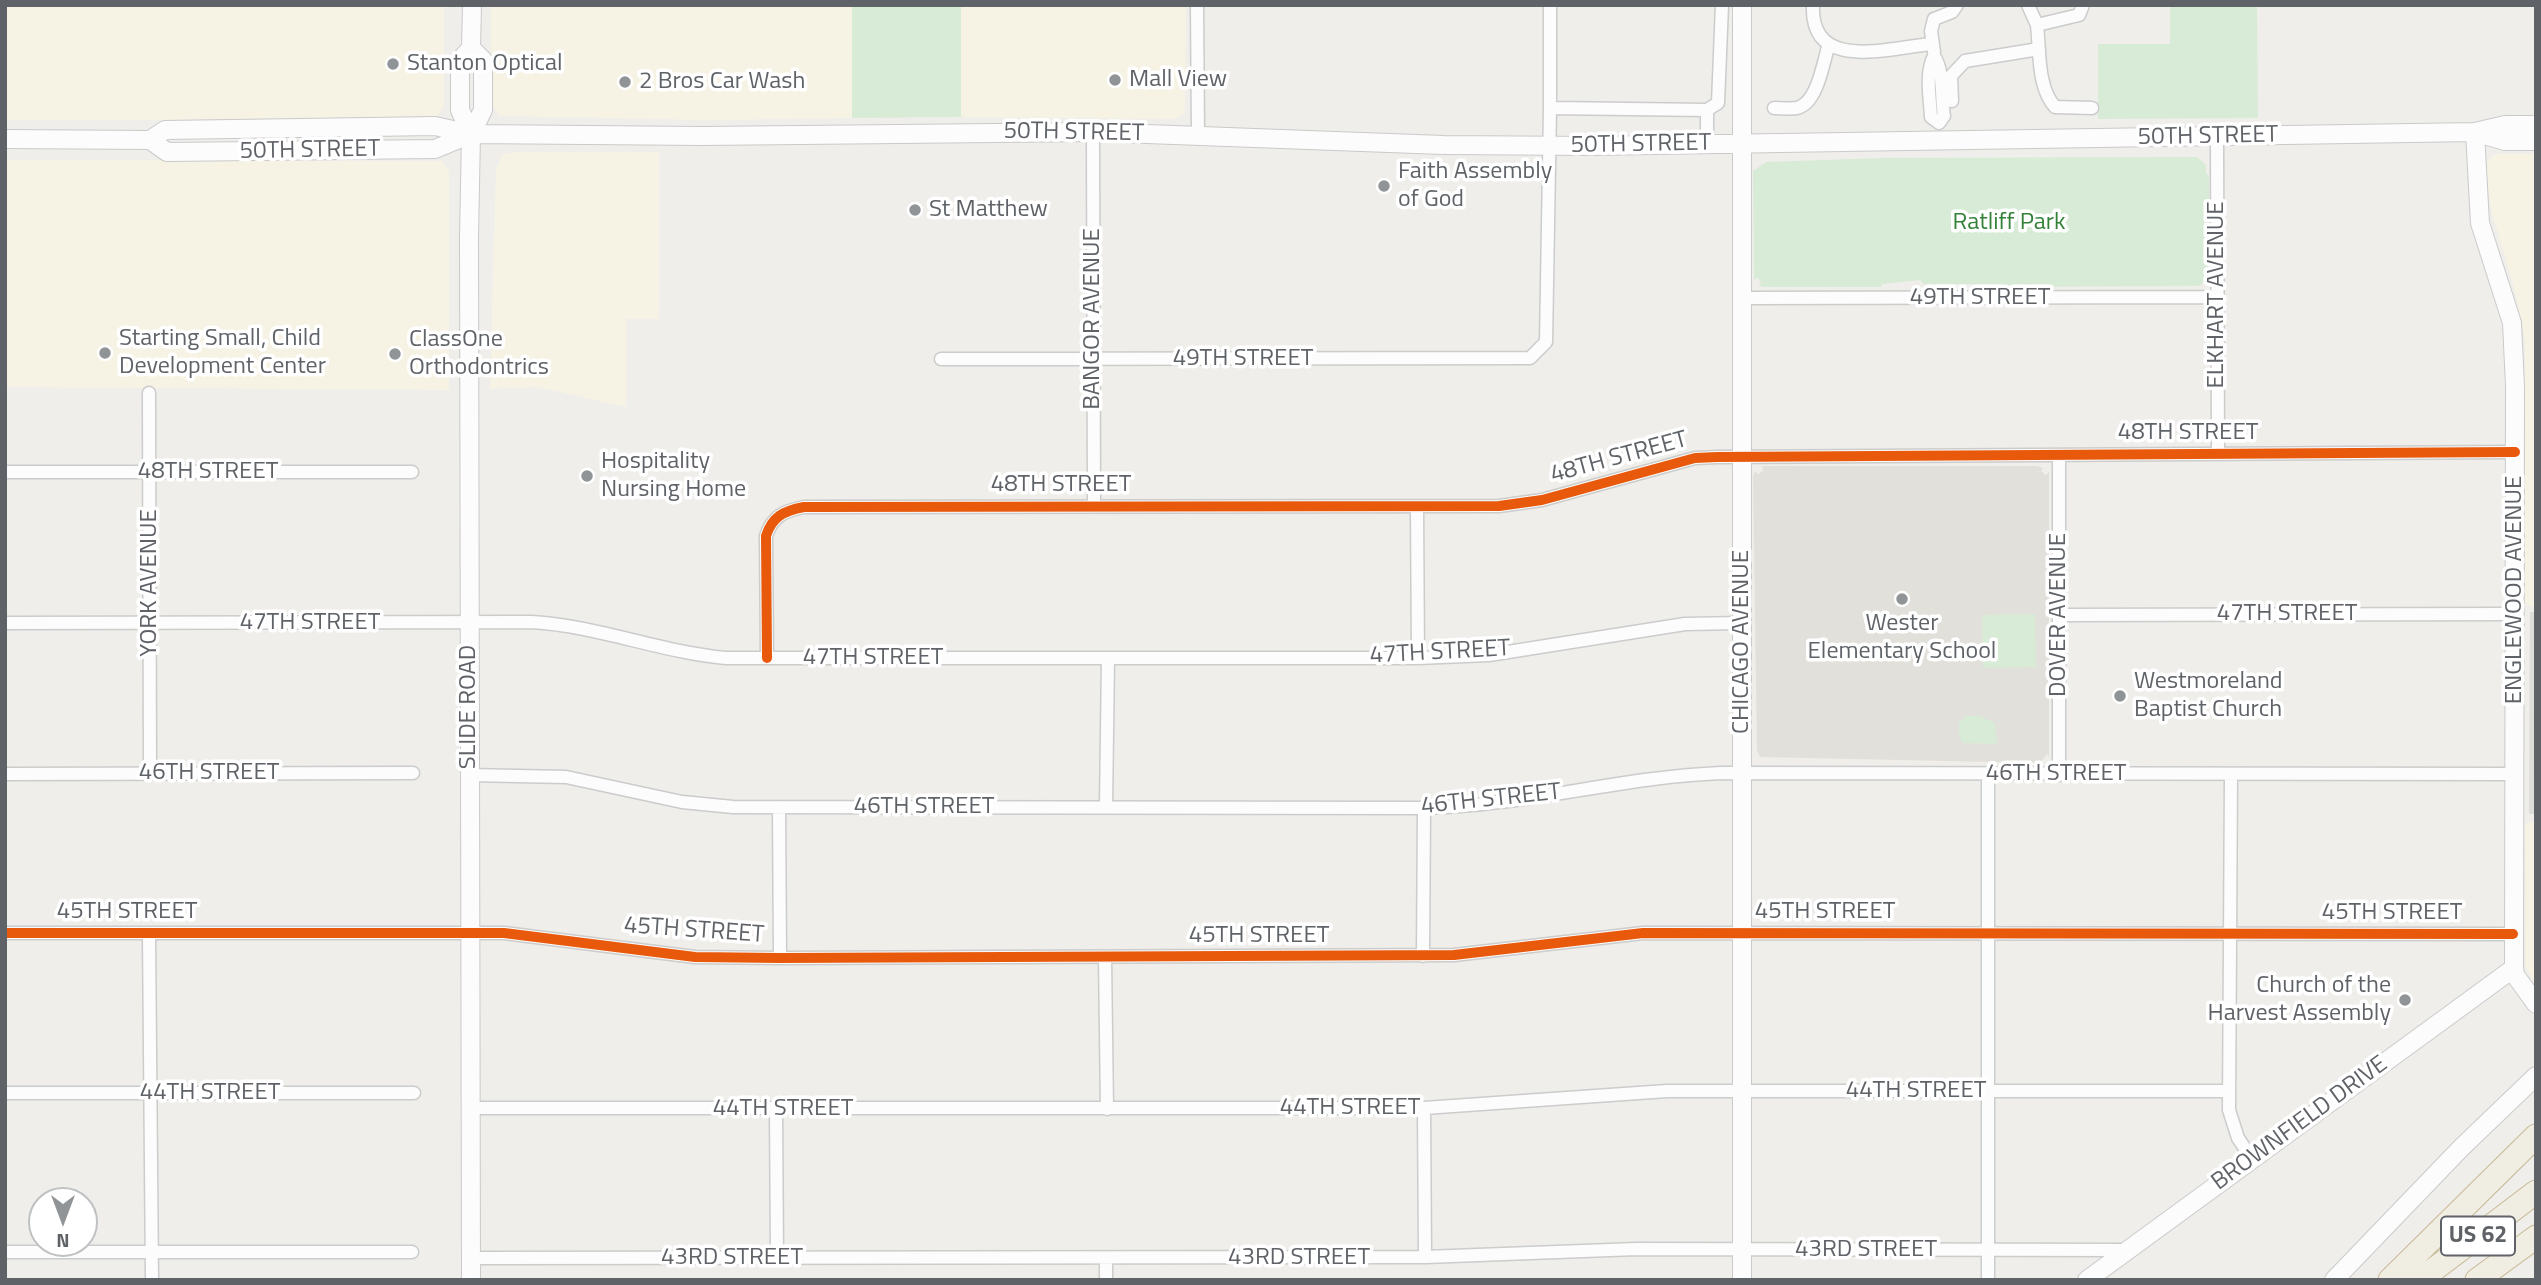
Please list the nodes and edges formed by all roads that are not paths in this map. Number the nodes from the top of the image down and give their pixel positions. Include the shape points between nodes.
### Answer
1 (472, 5) edge
2 (1197, 5) edge
3 (1550, 5) edge
4 (1722, 5) edge
5 (1742, 5) edge
6 (1813, 5) edge
7 (1957, 5) edge
8 (2028, 5) edge
9 (2083, 5) edge
10 (2037, 25) junction
11 (1829, 44) junction
12 (2039, 50) junction
13 (1952, 101) dead end
14 (1550, 108) junction
15 (1774, 108) dead end
16 (2092, 108) dead end
17 (1707, 110) junction
18 (2536, 125) edge
19 (1093, 132) junction
20 (2475, 132) junction
21 (471, 134) junction
22 (1198, 135) junction
23 (2217, 137) junction
24 (5, 139) edge
25 (150, 140) junction
26 (2536, 141) edge
27 (1742, 143) junction
28 (1707, 144) junction
29 (1547, 146) junction
30 (2218, 297) junction
31 (1741, 299) junction
32 (941, 359) dead end
33 (1093, 360) junction
34 (149, 393) dead end
35 (2515, 452) junction
36 (2218, 454) junction
37 (2059, 455) junction
38 (1742, 457) junction
39 (5, 472) edge
40 (149, 472) junction
41 (412, 472) dead end
42 (1094, 506) junction
43 (1417, 507) junction
44 (2515, 614) junction
45 (2059, 615) junction
46 (5, 623) edge
47 (150, 623) junction
48 (469, 623) junction
49 (1742, 623) junction
50 (1108, 657) junction
51 (1418, 657) junction
52 (767, 658) junction
53 (413, 773) dead end
54 (5, 774) edge
55 (149, 774) junction
56 (1742, 774) junction
57 (2231, 774) junction
58 (2514, 774) junction
59 (469, 775) junction
60 (1988, 775) junction
61 (2059, 775) junction
62 (779, 807) junction
63 (1106, 807) junction
64 (1424, 808) junction
65 (5, 933) edge
66 (149, 933) junction
67 (469, 933) junction
68 (1741, 933) junction
69 (1988, 934) junction
70 (2229, 934) junction
71 (2513, 934) junction
72 (1423, 956) junction
73 (780, 958) junction
74 (1105, 958) junction
75 (2514, 968) junction
76 (2536, 1004) edge
77 (2536, 1076) edge
78 (1741, 1091) junction
79 (1987, 1091) junction
80 (2229, 1091) junction
81 (5, 1093) edge
82 (151, 1093) junction
83 (414, 1093) dead end
84 (470, 1108) junction
85 (1424, 1108) junction
86 (776, 1109) junction
87 (1107, 1109) junction
88 (2536, 1136) edge
89 (2252, 1159) junction
90 (2536, 1192) edge
91 (2536, 1237) edge
92 (1742, 1250) junction
93 (1988, 1250) junction
94 (2128, 1250) junction
95 (5, 1252) edge
96 (152, 1252) junction
97 (412, 1252) dead end
98 (1425, 1257) junction
99 (471, 1258) junction
100 (777, 1258) junction
101 (1106, 1258) junction
102 (152, 1280) edge
103 (471, 1280) edge
104 (1106, 1280) edge
105 (1742, 1280) edge
106 (1988, 1280) edge
107 (2087, 1280) edge
108 (2334, 1280) edge
109 (2390, 1280) edge
110 (2420, 1280) edge
111 (2477, 1280) edge

1 - 21 main road, SLIDE ROAD via 471,48 460,60 460,110
2 - 22 street
3 - 14 street
4 - 17 street via 1718,103
5 - 27 main road, CHICAGO AVENUE
6 - 11 street via 1817,25
7 - 11 street via 1934,19 1933,50 1850,52
8 - 10 street
9 - 10 street via 2079,15
10 - 12 street
11 - 15 street via 1807,102 1798,108
12 - 13 street via 1965,61 1951,76
12 - 16 street via 2049,100 2056,107
14 - 17 street
14 - 29 street
17 - 28 street
18 - 20 main road, 50TH STREET via 2505,125
19 - 21 main road, 50TH STREET
19 - 22 main road, 50TH STREET
19 - 33 street, BANGOR AVENUE
20 - 23 main road, 50TH STREET
20 - 26 main road, 50TH STREET via 2505,141
20 - 35 main road, ENGLEWOOD AVENUE via 2480,223 2512,323
21 - 25 main road, 50TH STREET via 435,125 313,126 165,130
21 - 25 main road, 50TH STREET via 435,149 167,152
21 - 48 main road, SLIDE ROAD
22 - 29 main road, 50TH STREET
23 - 27 main road, 50TH STREET
23 - 30 street, ELKHART AVENUE
24 - 25 main road, 50TH STREET
27 - 28 main road, 50TH STREET
27 - 31 main road, CHICAGO AVENUE
28 - 29 main road, 50TH STREET
29 - 33 street, 49TH STREET via 1546,342 1530,358
30 - 31 street, 49TH STREET
30 - 36 street, ELKHART AVENUE
31 - 38 main road, CHICAGO AVENUE
32 - 33 street, 49TH STREET
33 - 42 street, BANGOR AVENUE
34 - 40 street, YORK AVENUE
35 - 36 street, 48TH STREET
35 - 44 main road, ENGLEWOOD AVENUE
36 - 37 street, 48TH STREET
37 - 38 street, 48TH STREET
37 - 45 street, DOVER AVENUE
38 - 43 street, 48TH STREET via 1695,458 1522,504
38 - 49 main road, CHICAGO AVENUE
39 - 40 street, 48TH STREET
40 - 41 street, 48TH STREET
40 - 47 street, YORK AVENUE
42 - 43 street, 48TH STREET
42 - 52 street, 48TH STREET via 804,507 778,516 766,536
43 - 51 street
44 - 45 street, 47TH STREET
44 - 58 main road, ENGLEWOOD AVENUE
45 - 61 street, DOVER AVENUE
46 - 47 street, 47TH STREET
47 - 48 street, 47TH STREET
47 - 55 street, YORK AVENUE
48 - 52 street, 47TH STREET via 561,624 699,655
48 - 59 main road, SLIDE ROAD
49 - 51 street, 47TH STREET via 1685,624 1489,655
49 - 56 main road, CHICAGO AVENUE
50 - 51 street, 47TH STREET
50 - 52 street, 47TH STREET
50 - 63 street
53 - 55 street, 46TH STREET
54 - 55 street, 46TH STREET
56 - 60 street, 46TH STREET
56 - 64 street, 46TH STREET via 1680,775 1489,805
56 - 68 main road, CHICAGO AVENUE
57 - 58 street, 46TH STREET
57 - 61 street, 46TH STREET
57 - 70 street
58 - 71 main road, ENGLEWOOD AVENUE
59 - 62 street, 46TH STREET via 566,776 704,806
59 - 67 main road, SLIDE ROAD
60 - 61 street, 46TH STREET
60 - 69 street
62 - 63 street, 46TH STREET
62 - 73 street
63 - 64 street, 46TH STREET
64 - 72 street
65 - 66 street, 45TH STREET
66 - 67 street, 45TH STREET
66 - 82 street
67 - 73 street, 45TH STREET via 545,937 695,957
67 - 84 main road, SLIDE ROAD
68 - 69 street, 45TH STREET
68 - 72 street, 45TH STREET via 1643,933
68 - 78 main road, CHICAGO AVENUE
69 - 70 street, 45TH STREET
69 - 79 street
70 - 71 street, 45TH STREET
70 - 80 street
71 - 75 main road, ENGLEWOOD AVENUE
72 - 74 street, 45TH STREET
73 - 74 street, 45TH STREET
74 - 87 street
75 - 76 main road, ENGLEWOOD AVENUE
75 - 89 main road, BROWNFIELD DRIVE
77 - 108 main road
78 - 79 street, 44TH STREET
78 - 85 street, 44TH STREET via 1620,1093
78 - 92 main road, CHICAGO AVENUE
79 - 80 street, 44TH STREET
79 - 93 street
80 - 89 street via 2232,1125
81 - 82 street, 44TH STREET
82 - 83 street, 44TH STREET
82 - 96 street
84 - 86 street, 44TH STREET
84 - 99 main road, SLIDE ROAD
85 - 87 street, 44TH STREET
85 - 98 street
86 - 87 street, 44TH STREET
86 - 100 street
88 - 109 highway
89 - 94 main road, BROWNFIELD DRIVE
90 - 110 highway, US 62
91 - 111 highway, US 62
92 - 93 street, 43RD STREET
92 - 98 street, 43RD STREET
92 - 105 main road, CHICAGO AVENUE
93 - 94 street, 43RD STREET
93 - 106 street
94 - 107 main road, BROWNFIELD DRIVE
95 - 96 street
96 - 97 street
96 - 102 street
98 - 101 street, 43RD STREET
99 - 100 street, 43RD STREET
99 - 103 main road, SLIDE ROAD
100 - 101 street, 43RD STREET
101 - 104 street

